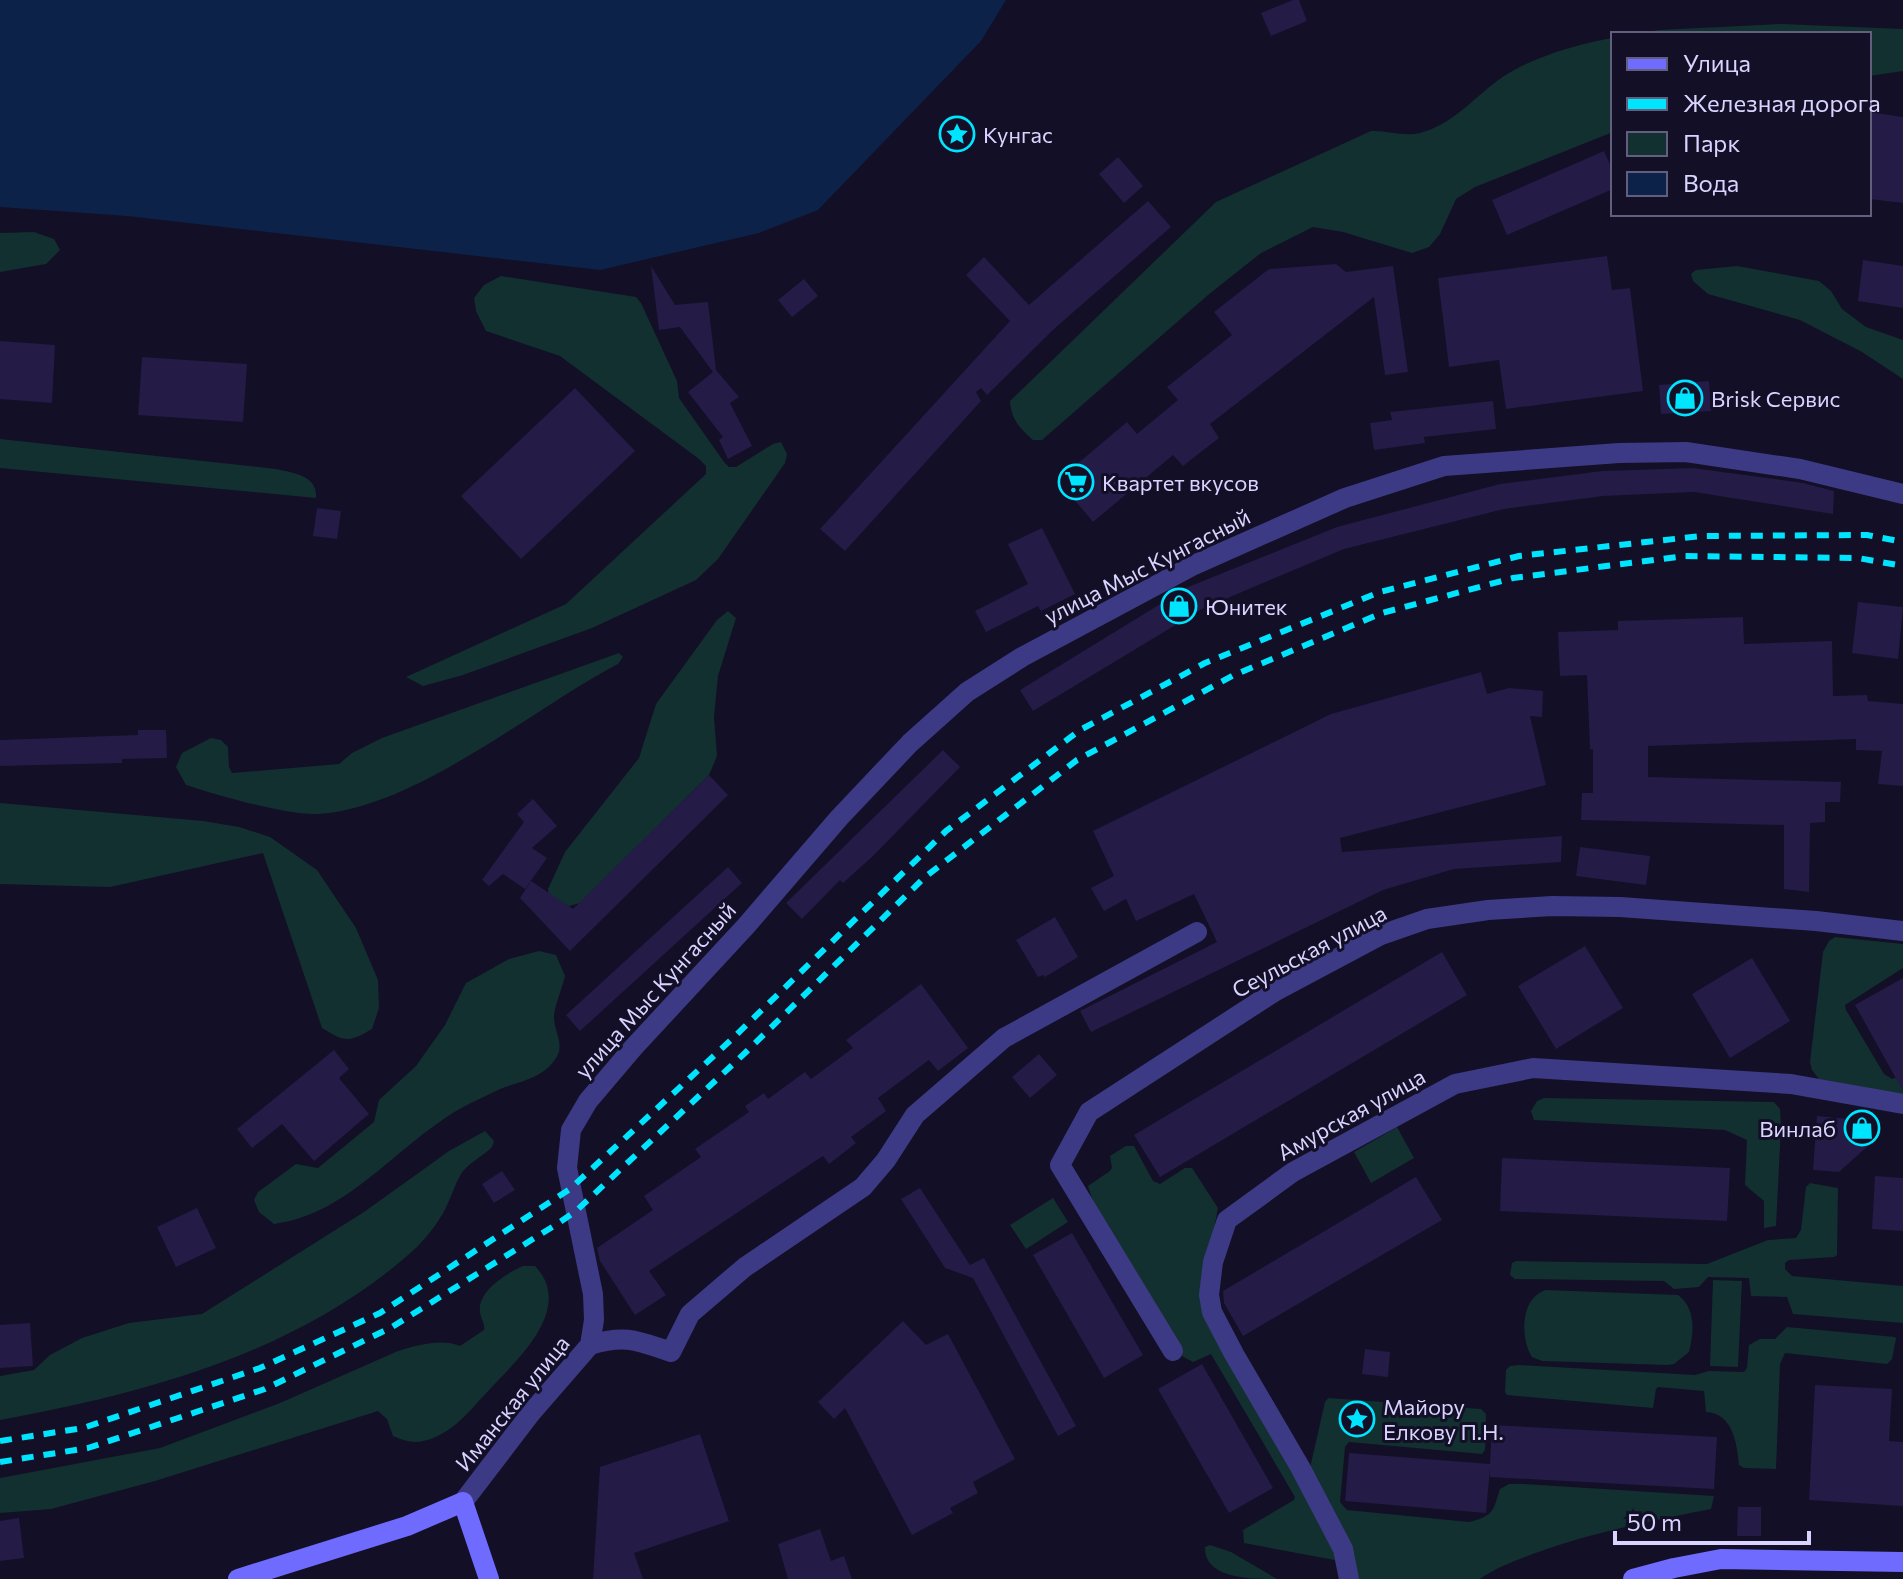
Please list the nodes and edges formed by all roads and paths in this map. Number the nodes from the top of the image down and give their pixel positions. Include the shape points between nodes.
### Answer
1 (1903, 494) edge
2 (1903, 931) edge
3 (1197, 932) dead end
4 (588, 1101) joint
5 (1903, 1104) edge
6 (590, 1345) junction
7 (1173, 1351) dead end
8 (463, 1502) junction
9 (1903, 1562) edge
10 (1838, 1563) junction
11 (1903, 1575) edge
12 (238, 1579) edge
13 (489, 1579) edge
14 (1349, 1579) edge
15 (1633, 1579) edge

1 - 4 street, улица Мыс Кунгасный via 1800,469 1686,452 1460,464 1345,498 1194,565 967,692 839,818
2 - 7 street, Сеульская улица via 1620,907 1488,910 1427,919 1381,935 1274,992 1089,1112 1060,1165
3 - 6 street via 1004,1038 915,1115 863,1187 745,1267 690,1314 671,1352 631,1338
4 - 6 street, Иманская улица via 571,1130 567,1168 593,1294
5 - 14 street, Амурская улица via 1791,1084 1533,1068 1455,1084 1293,1172 1227,1220 1213,1262 1212,1312 1343,1549
6 - 8 street, Иманская улица
8 - 12 main road, Иманская улица via 407,1526
8 - 13 main road
9 - 10 main road
10 - 11 main road
10 - 15 main road via 1721,1559

